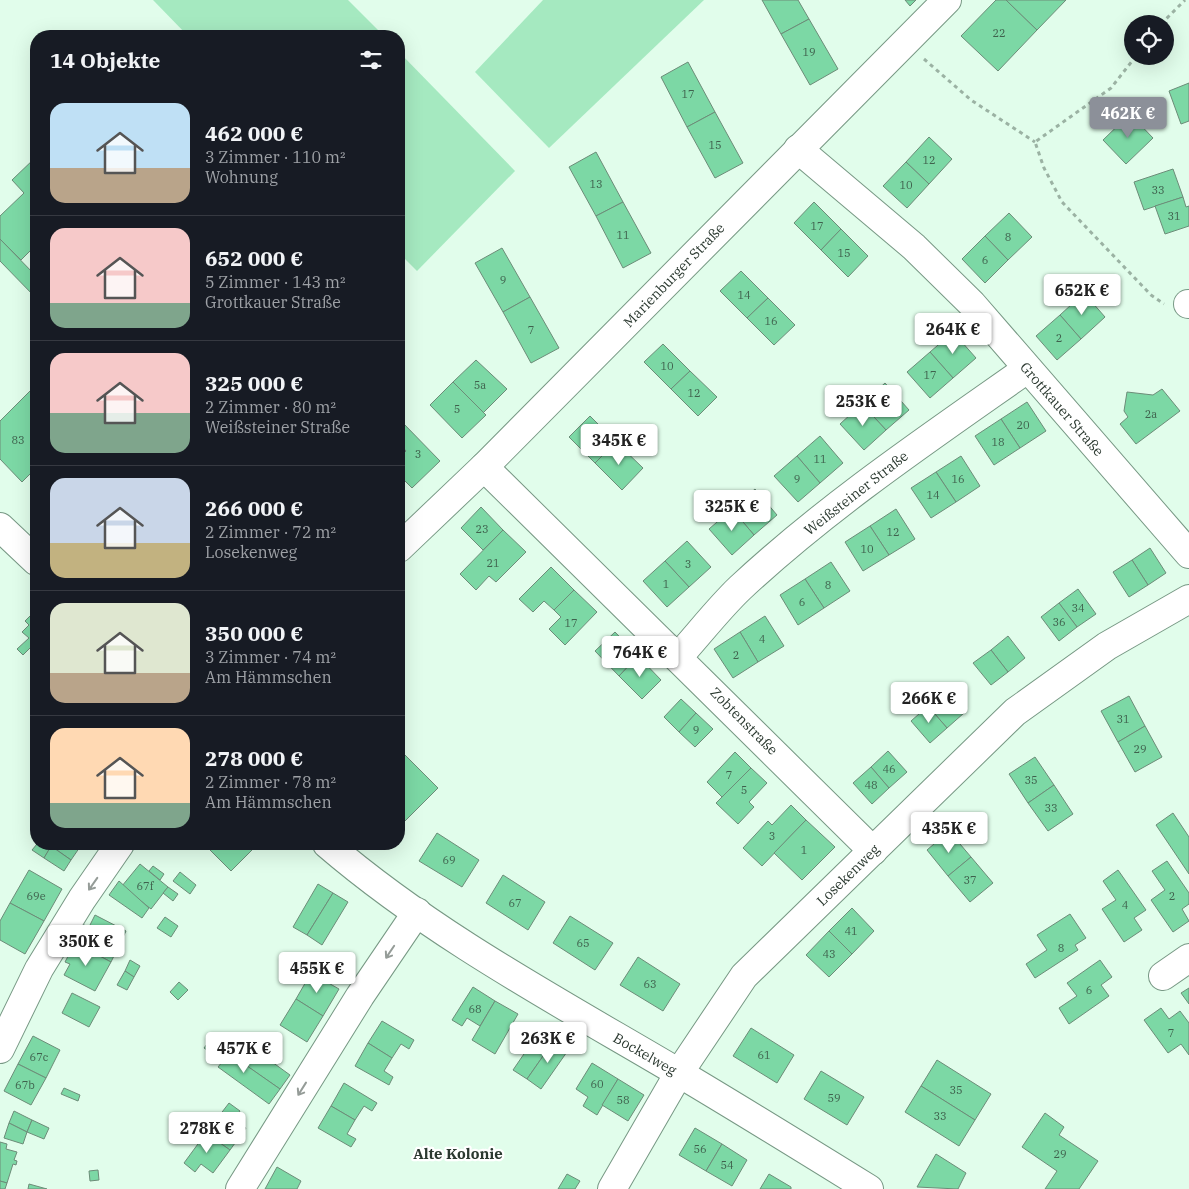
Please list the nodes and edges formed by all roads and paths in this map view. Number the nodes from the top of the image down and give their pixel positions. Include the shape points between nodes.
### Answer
1 (947, 0) edge
2 (1185, 0) edge
3 (1170, 15) edge
4 (904, 42) junction
5 (1129, 65) edge
6 (1035, 142) junction
7 (798, 149) junction
8 (1189, 304) edge
9 (1027, 368) junction
10 (484, 467) junction
11 (0, 527) edge
12 (405, 542) edge
13 (1189, 554) edge
14 (30, 555) edge
15 (1189, 599) edge
16 (678, 656) junction
17 (116, 850) edge
18 (334, 850) edge
19 (874, 851) junction
20 (417, 912) junction
21 (1189, 958) edge
22 (1163, 976) dead end
23 (0, 1049) edge
24 (679, 1073) junction
25 (240, 1189) edge
26 (612, 1189) edge
27 (869, 1189) edge

1 - 4 street, Marienburger Straße
2 - 3 path
4 - 6 path via 971,100
4 - 7 street, Marienburger Straße
5 - 6 path via 1110,88
6 - 8 path via 1062,202 1151,295 1163,304 1177,307
7 - 9 street, Grottkauer Straße via 914,247 972,304
7 - 10 street, Marienburger Straße
9 - 13 street, Grottkauer Straße
9 - 16 street, Weißsteiner Straße via 938,430 814,524 739,589
10 - 12 street, Marienburger Straße
10 - 16 street, Zobtenstraße
11 - 14 street
15 - 19 street, Losekenweg via 1107,646 1015,712
16 - 19 street, Zobtenstraße
17 -> 23 street via 39,969
18 - 20 street, Bockelweg
19 - 24 street, Losekenweg via 744,976
20 - 24 street, Bockelweg via 554,1000
20 -> 25 street via 360,996
21 - 22 street
24 - 26 street, Losekenweg
24 - 27 street, Bockelweg

